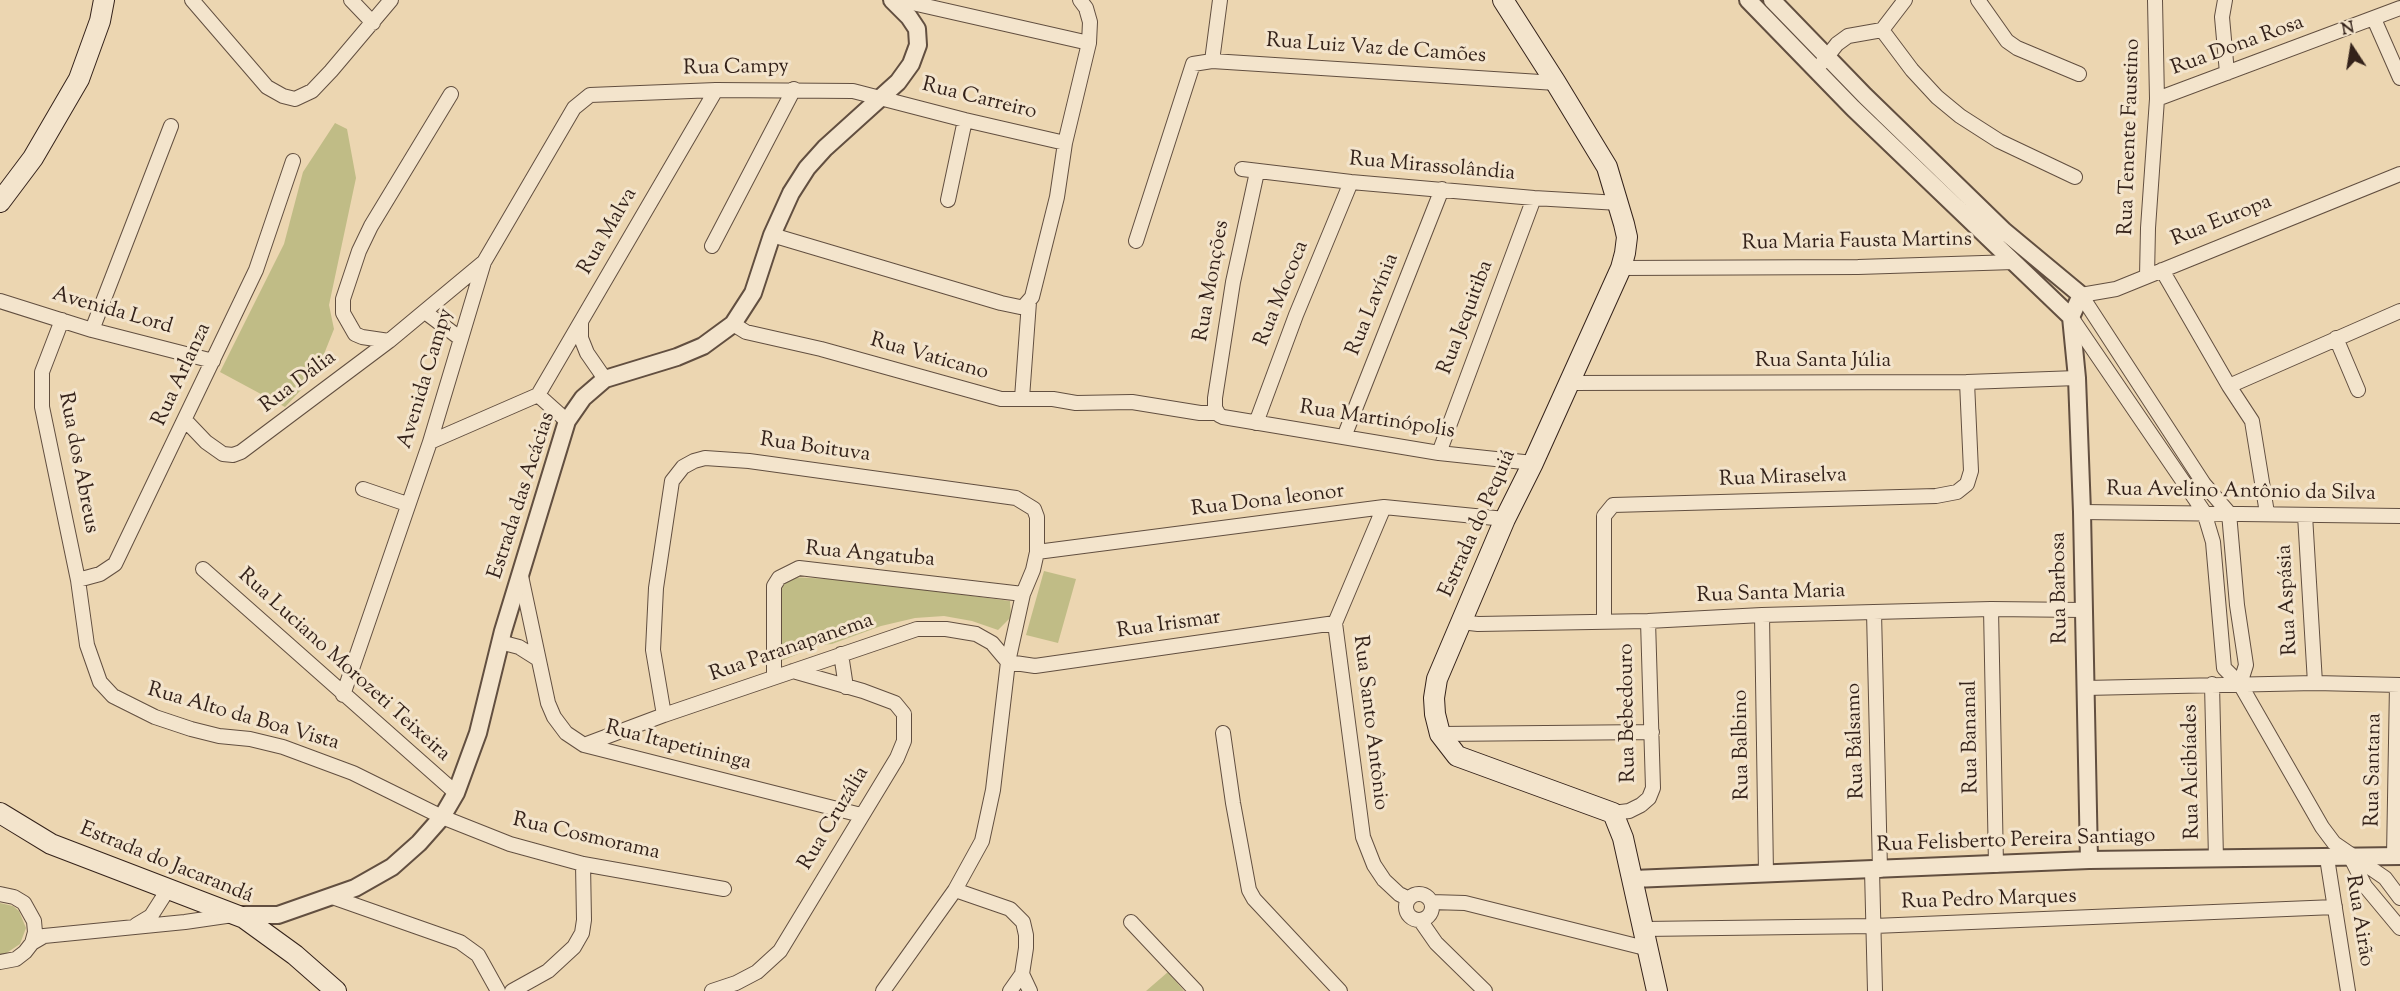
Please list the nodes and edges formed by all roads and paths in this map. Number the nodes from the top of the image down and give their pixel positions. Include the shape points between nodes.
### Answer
1 (104, 0) edge
2 (192, 0) edge
3 (351, 0) edge
4 (391, 0) edge
5 (892, 0) edge
6 (899, 0) edge
7 (1080, 0) edge
8 (1220, 0) edge
9 (1503, 0) edge
10 (1748, 0) edge
11 (1772, 0) edge
12 (1905, 0) edge
13 (1978, 0) edge
14 (2156, 0) edge
15 (2225, 0) edge
16 (2400, 8) edge
17 (2374, 19) junction
18 (373, 23) junction
19 (1882, 30) junction
20 (1089, 43) junction
21 (1828, 57) junction
22 (1212, 62) junction
23 (1816, 70) junction
24 (2227, 73) junction
25 (2079, 74) dead end
26 (2400, 78) edge
27 (1557, 82) junction
28 (794, 89) junction
29 (716, 90) junction
30 (451, 94) dead end
31 (590, 95) joint
32 (883, 97) junction
33 (2157, 99) junction
34 (965, 120) junction
35 (171, 126) dead end
36 (1065, 143) junction
37 (293, 161) dead end
38 (1242, 169) dead end
39 (1257, 172) junction
40 (2400, 174) edge
41 (2075, 177) dead end
42 (1351, 182) junction
43 (1442, 189) junction
44 (1, 198) edge
45 (1534, 198) junction
46 (948, 200) dead end
47 (1619, 203) junction
48 (772, 235) junction
49 (1136, 241) dead end
50 (712, 246) dead end
51 (484, 262) junction
52 (2014, 262) junction
53 (1621, 268) junction
54 (2162, 270) junction
55 (2147, 276) junction
56 (2081, 295) junction
57 (1030, 299) junction
58 (0, 301) edge
59 (2400, 311) edge
60 (425, 312) junction
61 (2071, 317) junction
62 (62, 320) junction
63 (581, 322) junction
64 (732, 324) junction
65 (92, 330) junction
66 (2336, 338) junction
67 (462, 339) junction
68 (389, 341) junction
69 (213, 361) junction
70 (2077, 378) junction
71 (605, 379) junction
72 (1967, 382) junction
73 (1569, 383) junction
74 (2229, 386) junction
75 (2358, 390) dead end
76 (538, 395) junction
77 (1022, 398) junction
78 (1118, 402) joint
79 (1217, 413) junction
80 (185, 420) junction
81 (567, 421) junction
82 (1256, 423) junction
83 (1344, 437) junction
84 (430, 442) junction
85 (1439, 453) junction
86 (1533, 463) junction
87 (363, 489) dead end
88 (407, 504) junction
89 (1384, 507) junction
90 (2082, 512) junction
91 (2204, 512) junction
92 (2229, 513) junction
93 (2267, 513) junction
94 (2305, 515) junction
95 (2400, 516) edge
96 (1505, 519) junction
97 (1037, 552) junction
98 (203, 569) dead end
99 (521, 576) junction
100 (78, 580) junction
101 (1023, 594) junction
102 (1991, 609) junction
103 (2083, 610) junction
104 (1874, 612) junction
105 (1762, 615) junction
106 (1648, 621) junction
107 (1461, 622) junction
108 (1604, 622) junction
109 (1335, 623) junction
110 (500, 642) junction
111 (841, 654) junction
112 (538, 659) junction
113 (1008, 662) junction
114 (794, 671) junction
115 (774, 677) junction
116 (2315, 683) junction
117 (2212, 684) junction
118 (2241, 684) junction
119 (2399, 685) edge
120 (846, 687) junction
121 (2085, 688) junction
122 (343, 695) junction
123 (664, 715) junction
124 (1652, 732) junction
125 (1223, 733) dead end
126 (1440, 734) junction
127 (584, 745) junction
128 (456, 793) junction
129 (0, 813) edge
130 (1613, 813) junction
131 (861, 814) junction
132 (442, 817) junction
133 (2350, 856) junction
134 (2397, 856) edge
135 (2326, 858) junction
136 (2216, 859) junction
137 (2089, 860) junction
138 (583, 864) junction
139 (1996, 865) junction
140 (1876, 870) junction
141 (1766, 874) junction
142 (1633, 879) junction
143 (724, 889) dead end
144 (955, 890) junction
145 (167, 891) junction
146 (0, 894) edge
147 (332, 897) junction
148 (2400, 898) edge
149 (1409, 899) junction
150 (1431, 902) junction
151 (2335, 907) junction
152 (233, 915) junction
153 (1420, 920) junction
154 (1131, 922) dead end
155 (1874, 926) junction
156 (132, 927) junction
157 (2400, 928) edge
158 (1644, 929) junction
159 (32, 943) junction
160 (1649, 949) junction
161 (0, 962) edge
162 (1022, 974) junction
163 (742, 987) edge
164 (336, 991) edge
165 (498, 991) edge
166 (512, 991) edge
167 (712, 991) edge
168 (883, 991) edge
169 (1010, 991) edge
170 (1030, 991) edge
171 (1196, 991) edge
172 (1340, 991) edge
173 (1485, 991) edge
174 (1657, 991) edge
175 (1875, 991) edge
176 (2348, 991) edge

1 - 44 main road via 79,80 33,158
2 - 18 street via 267,87 295,99 312,91
3 - 18 street
4 - 18 street
5 - 32 street, Estrada das Acácias via 914,23 918,45 911,64
6 - 20 street
7 - 20 street via 1090,22
8 - 22 street
9 - 27 main road, Estrada do Pequiá
10 - 23 street
11 - 21 street
12 - 19 street
13 - 25 street via 2017,48
14 - 33 street, Rua Tenente Faustino
15 - 24 street via 2222,17
16 - 17 street, Rua Dona Rosa
17 - 24 street, Rua Dona Rosa
17 - 26 street
19 - 21 street via 1848,36
19 - 41 street via 1912,70 1960,116 1999,141
20 - 36 street
21 - 23 street
21 - 56 street via 2004,231
22 - 27 street, Rua Luiz Vaz de Camões
22 - 49 street, Rua Luiz Vaz de Camões via 1193,64
23 - 52 street
24 - 33 street, Rua Dona Rosa
27 - 47 main road, Estrada do Pequiá via 1607,167
28 - 29 street, Rua Campy
28 - 32 street, Rua Campy via 853,90
28 - 50 street
29 - 31 street, Rua Campy
29 - 63 street, Rua Malva
30 - 68 street, Rua Dália via 359,251 345,291 343,313 355,334
31 - 51 street, Avenida Campy via 574,108
32 - 34 street, Rua Carreiro
32 - 48 street, Estrada das Acácias via 807,168
33 - 55 street, Rua Tenente Faustino
34 - 36 street, Rua Carreiro
34 - 46 street
35 - 65 street
36 - 57 street via 1057,196
37 - 69 street, Rua Arlanza via 256,270
38 - 39 street, Rua Mirassolândia
39 - 42 street, Rua Mirassolândia
39 - 79 street, Rua Monções via 1235,272 1215,398
40 - 54 street, Rua Europa
42 - 43 street, Rua Mirassolândia
42 - 82 street, Rua Mococa
43 - 45 street, Rua Mirassolândia
43 - 83 street, Rua Lavínia
45 - 47 street, Rua Mirassolândia
45 - 85 street, Rua Jequitiba
47 - 53 main road, Estrada do Pequiá via 1626,237
48 - 57 street via 1001,303 1020,307
48 - 64 street, Estrada das Acácias via 753,293
51 - 60 street, Rua Dália
51 - 67 street, Avenida Campy
52 - 53 street, Rua Maria Fausta Martins via 1891,267
52 - 61 street
53 - 73 main road, Estrada do Pequiá
54 - 55 street, Rua Europa
54 - 74 street
55 - 56 street, Rua Europa via 2116,289
56 - 61 street
56 - 92 street via 2204,484
57 - 77 street
58 - 62 street, Avenida Lord
59 - 66 street
60 - 67 street
60 - 68 street, Rua Dália
61 - 70 street, Rua Barbosa
61 - 91 street
62 - 65 street, Avenida Lord
62 - 100 street, Rua dos Abreus via 42,372 42,407
63 - 71 street via 581,338 587,353
63 - 76 street, Rua Malva
64 - 71 street, Estrada das Acácias via 703,345 677,357
64 - 77 street, Rua Vaticano via 746,332 1001,399
65 - 69 street, Avenida Lord
66 - 74 street
66 - 75 street
67 - 84 street, Avenida Campy
68 - 80 street, Rua Dália via 253,445 233,455 214,449
69 - 80 street, Rua Arlanza
70 - 72 street, Rua Santa Júlia
70 - 90 street, Rua Barbosa
71 - 81 street, Estrada das Acácias via 583,398
72 - 73 street, Rua Santa Júlia
72 - 108 street, Rua Miraselva via 1971,471 1967,484 1957,492 1936,496 1613,506 1604,516
73 - 86 main road, Estrada do Pequiá
74 - 93 street via 2252,421
76 - 81 street
76 - 84 street
77 - 78 street, Rua Vaticano
78 - 79 street, Rua Martinópolis
79 - 82 street, Rua Martinópolis
80 - 100 street, Rua Arlanza via 115,564 100,574
81 - 99 street, Estrada das Acácias
82 - 83 street, Rua Martinópolis
83 - 85 street, Rua Martinópolis
84 - 88 street, Avenida Campy
85 - 86 street, Rua Martinópolis
86 - 96 main road, Estrada do Pequiá
87 - 88 street
88 - 122 street, Avenida Campy
89 - 96 street, Rua Dona leonor
89 - 97 street, Rua Dona leonor
89 - 109 street, Rua Santo Antônio
90 - 91 street, Rua Avelino Antônio da Silva
90 - 103 street, Rua Barbosa
91 - 92 street, Rua Avelino Antônio da Silva
91 - 118 street via 2213,542 2224,668
92 - 93 street, Rua Avelino Antônio da Silva
92 - 118 street via 2246,665
93 - 94 street, Rua Avelino Antônio da Silva
94 - 95 street, Rua Avelino Antônio da Silva
94 - 116 street, Rua Aspásia
96 - 107 main road, Estrada do Pequiá
97 - 101 street, Rua Boituva
97 - 123 street, Rua Boituva via 1037,517 1030,506 1016,498 749,460 694,461 672,481 656,588 653,650
98 - 122 street, Rua Luciano Morozeti Teixeira
99 - 110 street, Estrada das Acácias
99 - 112 street, Rua Itapetininga
100 - 132 street, Rua Alto da Boa Vista via 87,645 100,682 113,696 191,729 283,747 353,773
101 - 113 street, Rua Boituva
101 - 115 street, Rua Angatuba via 799,568 779,578 774,586
102 - 103 street, Rua Santa Maria
102 - 104 street, Rua Santa Maria
102 - 139 street, Rua Bananal
103 - 121 street, Rua Barbosa
104 - 105 street, Rua Santa Maria
104 - 140 street, Rua Bálsamo
105 - 106 street, Rua Santa Maria
105 - 141 street, Rua Balbino
106 - 108 street, Rua Santa Maria
106 - 124 street, Rua Bebedouro
107 - 108 street, Rua Santa Maria
107 - 126 main road, Estrada do Pequiá via 1437,679 1434,698
109 - 113 street, Rua Irismar via 1035,666
109 - 149 street, Rua Santo Antônio via 1363,837 1384,880
110 - 112 street
110 - 128 street, Estrada das Acácias via 478,733
111 - 113 street, Rua Paranapanema via 917,629 946,629 976,634 992,643
111 - 114 street, Rua Paranapanema
111 - 120 street
112 - 127 street, Rua Itapetininga via 554,717 566,733
113 - 144 street, Rua Boituva via 986,825 971,865
114 - 115 street, Rua Paranapanema
114 - 120 street, Rua Cruzália
115 - 123 street, Rua Paranapanema
116 - 118 street, Rua Aspásia
116 - 119 street, Rua Aspásia
117 - 118 street, Rua Aspásia
117 - 121 street, Rua Aspásia
117 - 136 street, Rua Alcibíades
118 - 133 street via 2322,827
119 - 134 street, Rua Santana
120 - 131 street, Rua Cruzália via 895,703 906,723 897,758
121 - 137 street, Rua Barbosa
122 - 128 street, Rua Luciano Morozeti Teixeira
123 - 127 street, Rua Paranapanema
124 - 126 street
124 - 130 street, Rua Bebedouro via 1653,788 1649,798 1629,811
125 - 172 street via 1249,890
126 - 130 main road via 1457,756
127 - 131 street, Rua Itapetininga
128 - 132 street, Estrada das Acácias
129 - 145 main road, Estrada do Jacarandá via 51,844
130 - 142 main road
131 - 163 street, Rua Cruzália via 780,951
132 - 138 street, Rua Cosmorama via 510,844
132 - 147 street, Estrada das Acácias via 392,867
133 - 134 street, Rua Felisberto Pereira Santiago
133 - 135 street, Rua Felisberto Pereira Santiago
133 - 148 street via 2385,878
133 - 157 street via 2365,886
135 - 136 street, Rua Felisberto Pereira Santiago
135 - 151 street, Rua Airão
136 - 137 street, Rua Felisberto Pereira Santiago
137 - 139 street, Rua Felisberto Pereira Santiago
138 - 143 street, Rua Cosmorama
138 - 166 street via 582,933 574,947 548,971
139 - 140 street, Rua Felisberto Pereira Santiago
140 - 141 street, Rua Felisberto Pereira Santiago
140 - 155 street, Rua Bálsamo
141 - 142 street, Rua Felisberto Pereira Santiago
142 - 158 main road
144 - 162 street via 988,899 1018,915 1026,935
144 - 168 street, Rua Boituva
145 - 152 main road, Estrada do Jacarandá
145 - 156 street via 151,916
146 - 159 street via 15,897 30,911 35,932
147 - 152 street, Estrada das Acácias via 278,915
147 - 165 street via 460,942 478,955
149 - 150 street via 1420,894
149 - 153 street via 1407,911
150 - 153 street via 1431,914
150 - 160 street via 1460,902
151 - 155 street, Rua Pedro Marques
151 - 176 street, Rua Airão
152 - 156 street
152 - 164 main road, Estrada do Jacarandá via 244,918 295,955
153 - 173 street via 1436,943
154 - 171 street
155 - 158 street, Rua Pedro Marques
155 - 175 street, Rua Bálsamo
156 - 159 street via 44,936
158 - 160 main road
159 - 161 street via 16,959
160 - 174 main road
162 - 169 street
162 - 170 street
163 - 167 street, Rua Cruzália

